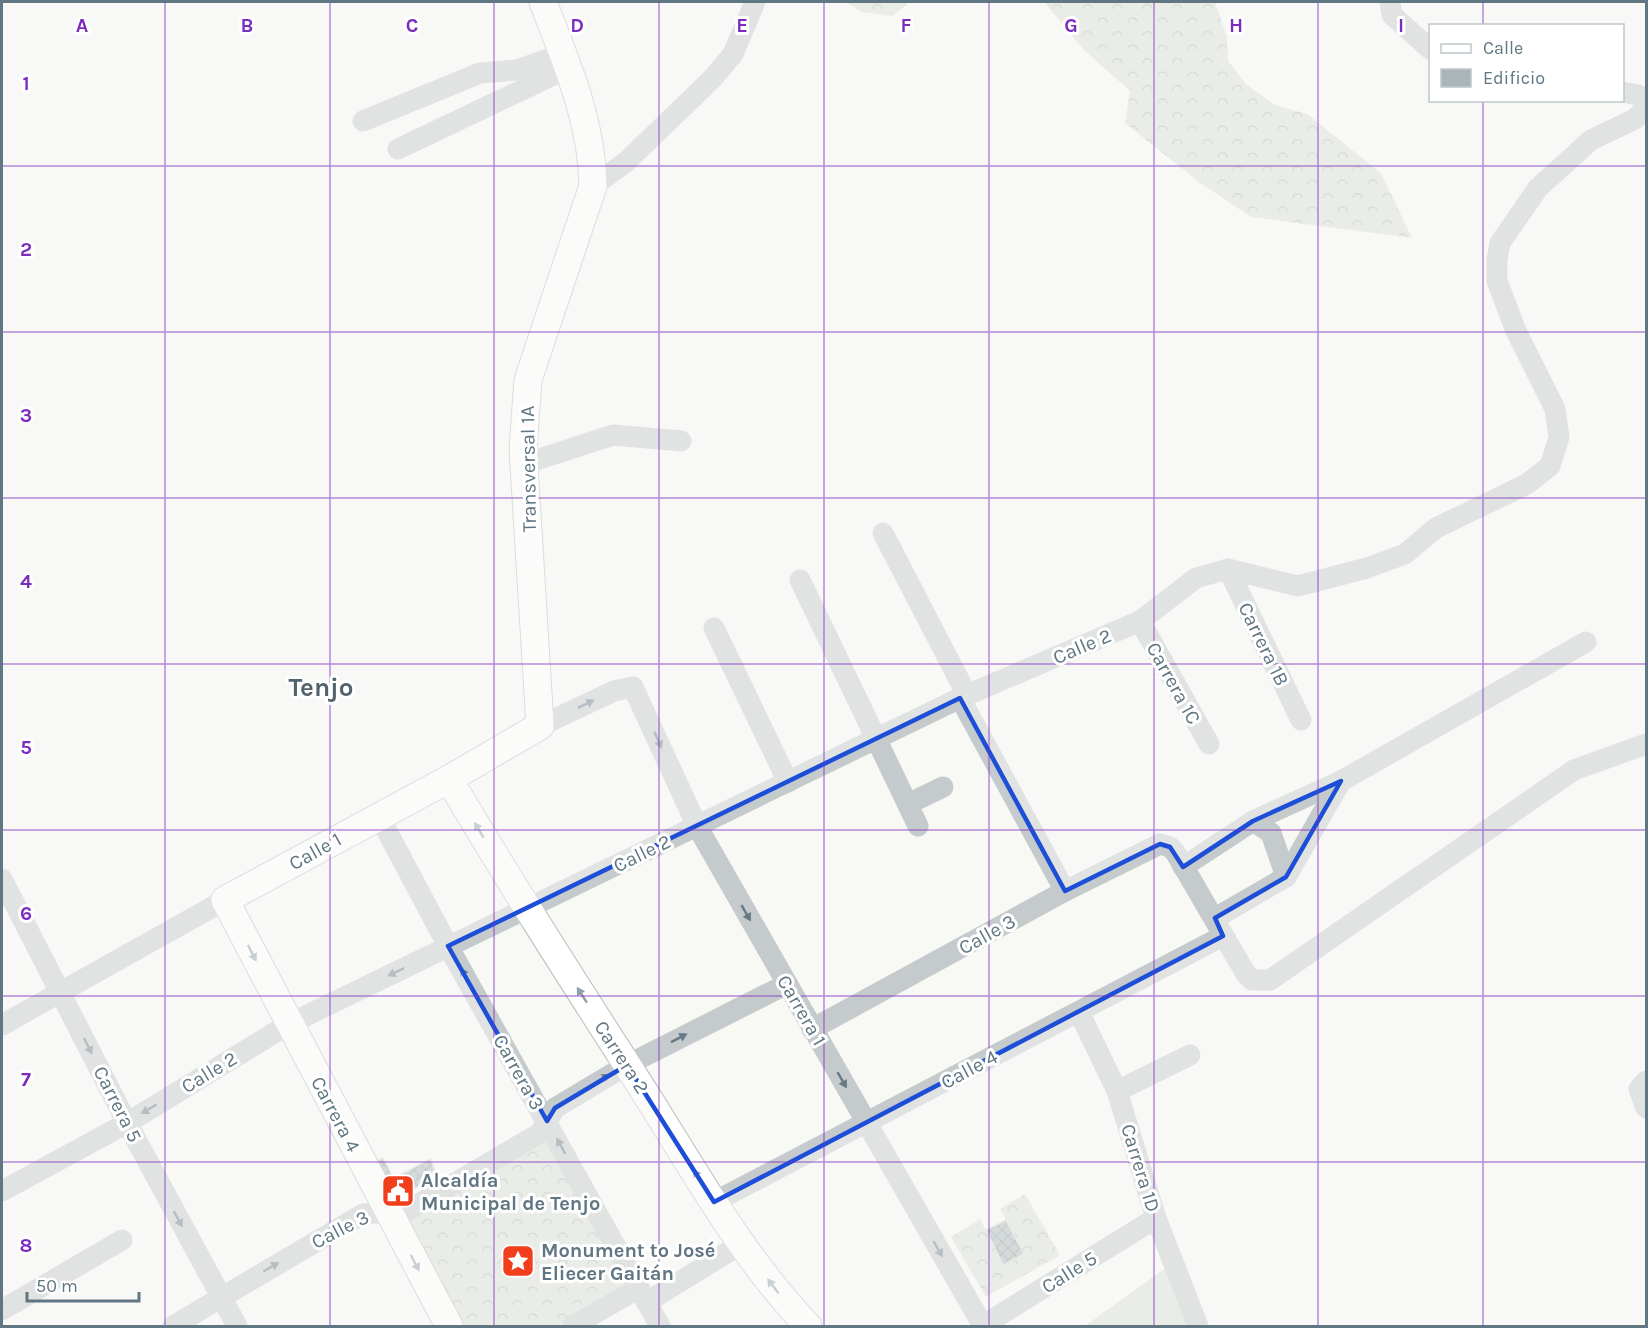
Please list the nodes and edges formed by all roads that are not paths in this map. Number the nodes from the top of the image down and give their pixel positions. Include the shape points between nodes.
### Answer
1 (543, 2) edge
2 (755, 2) edge
3 (1390, 2) edge
4 (1429, 47) edge
5 (565, 61) junction
6 (1624, 92) edge
7 (363, 121) dead end
8 (398, 149) dead end
9 (593, 186) junction
10 (681, 441) dead end
11 (524, 464) junction
12 (883, 533) dead end
13 (1227, 569) junction
14 (800, 580) dead end
15 (1140, 621) junction
16 (714, 628) dead end
17 (1586, 642) dead end
18 (633, 687) joint
19 (964, 696) junction
20 (1301, 720) dead end
21 (540, 726) junction
22 (877, 738) junction
23 (1209, 744) dead end
24 (1647, 744) edge
25 (449, 780) junction
26 (1341, 781) junction
27 (788, 782) junction
28 (943, 787) dead end
29 (908, 804) junction
30 (380, 816) junction
31 (1253, 821) junction
32 (696, 826) junction
33 (918, 826) dead end
34 (1184, 867) junction
35 (1286, 877) junction
36 (2, 879) edge
37 (1065, 891) junction
38 (225, 900) junction
39 (526, 909) junction
40 (1219, 927) junction
41 (448, 946) junction
42 (787, 984) junction
43 (62, 994) junction
44 (1079, 1012) junction
45 (288, 1024) junction
46 (2, 1025) edge
47 (813, 1029) junction
48 (1190, 1055) dead end
49 (627, 1065) junction
50 (1647, 1081) edge
51 (1117, 1091) junction
52 (1647, 1108) edge
53 (547, 1121) junction
54 (127, 1123) junction
55 (866, 1123) junction
56 (2, 1191) edge
57 (714, 1202) junction
58 (388, 1212) junction
59 (1156, 1218) junction
60 (122, 1240) dead end
61 (741, 1244) junction
62 (643, 1295) junction
63 (220, 1297) junction
64 (2, 1310) edge
65 (172, 1326) edge
66 (237, 1326) edge
67 (449, 1326) edge
68 (573, 1326) edge
69 (660, 1326) edge
70 (808, 1326) edge
71 (982, 1326) edge
72 (1198, 1326) edge

1 - 5 main road
2 - 9 street via 734,54 712,79 626,162
3 - 4 street via 1392,15
5 - 7 street via 480,73
5 - 8 street
5 - 9 main road via 588,132
6 - 13 street, Calle 2 via 1646,101 1644,110 1635,119 1591,140 1538,188 1500,243 1497,281 1555,410 1559,437 1550,466 1527,484 1436,528 1405,554 1367,568 1298,586
9 - 11 main road, Transversal 1A via 528,380
10 - 11 street via 613,435
11 - 21 main road, Transversal 1A
12 - 19 street
13 - 15 street, Calle 2 via 1196,578
13 - 20 street, Carrera 1B
14 - 22 street
15 - 19 street, Calle 2
15 - 23 street, Carrera 1C
16 - 27 street
17 - 26 street
21 -> 18 street, Calle 1 via 615,691
18 -> 32 street, Carrera 1
19 - 22 street, Calle 2
19 - 37 street
21 - 25 main road, Calle 1
22 - 27 street, Calle 2
22 - 29 street
24 - 40 street via 1574,770 1276,978 1252,980
25 - 30 main road, Calle 1
39 -> 25 main road, Carrera 2
26 - 31 street
26 - 35 street
27 - 32 street, Calle 2
28 - 29 street
29 - 33 street
30 - 38 main road, Calle 1
30 - 41 street, Carrera 3
31 - 34 street
31 - 35 street via 1271,832
32 - 39 street, Calle 2
32 -> 42 street, Carrera 1
34 - 37 street, Calle 3 via 1175,852 1164,844 1155,845
34 - 40 street
35 - 40 street, Calle 4
36 - 43 street, Carrera 5
37 - 47 street, Calle 3
38 - 43 street, Calle 1
38 -> 45 main road, Carrera 4
39 - 41 street, Calle 2
49 -> 39 main road, Carrera 2
40 - 44 street, Calle 4
41 -> 45 street, Calle 2
53 -> 41 street, Carrera 3
42 - 47 street, Carrera 1
49 -> 42 street, Calle 3
43 - 46 street, Calle 1
43 -> 54 street, Carrera 5
44 - 51 street, Carrera 1D
44 - 55 street, Calle 4
45 -> 54 street, Calle 2
45 - 58 main road, Carrera 4
47 -> 55 street, Carrera 1
48 - 51 street
53 -> 49 street, Calle 3 via 555,1108
57 -> 49 main road, Carrera 2
50 - 52 street via 1639,1089
51 - 59 street, Carrera 1D
53 - 58 street, Calle 3 via 540,1133 407,1211
62 -> 53 street, Carrera 3
54 - 56 street, Calle 2
54 -> 63 street, Carrera 5
55 - 57 street, Calle 4
55 -> 71 street, Carrera 1
57 - 61 main road, Carrera 2
63 -> 58 street, Calle 3 via 363,1214
58 -> 67 main road, Carrera 4
59 - 71 street, Calle 5
59 - 72 street, Carrera 1D
60 - 64 street
61 - 62 street
70 -> 61 main road, Carrera 2 via 784,1302
62 - 68 street
62 - 69 street, Carrera 3
63 - 65 street, Calle 3
63 - 66 street, Carrera 5

